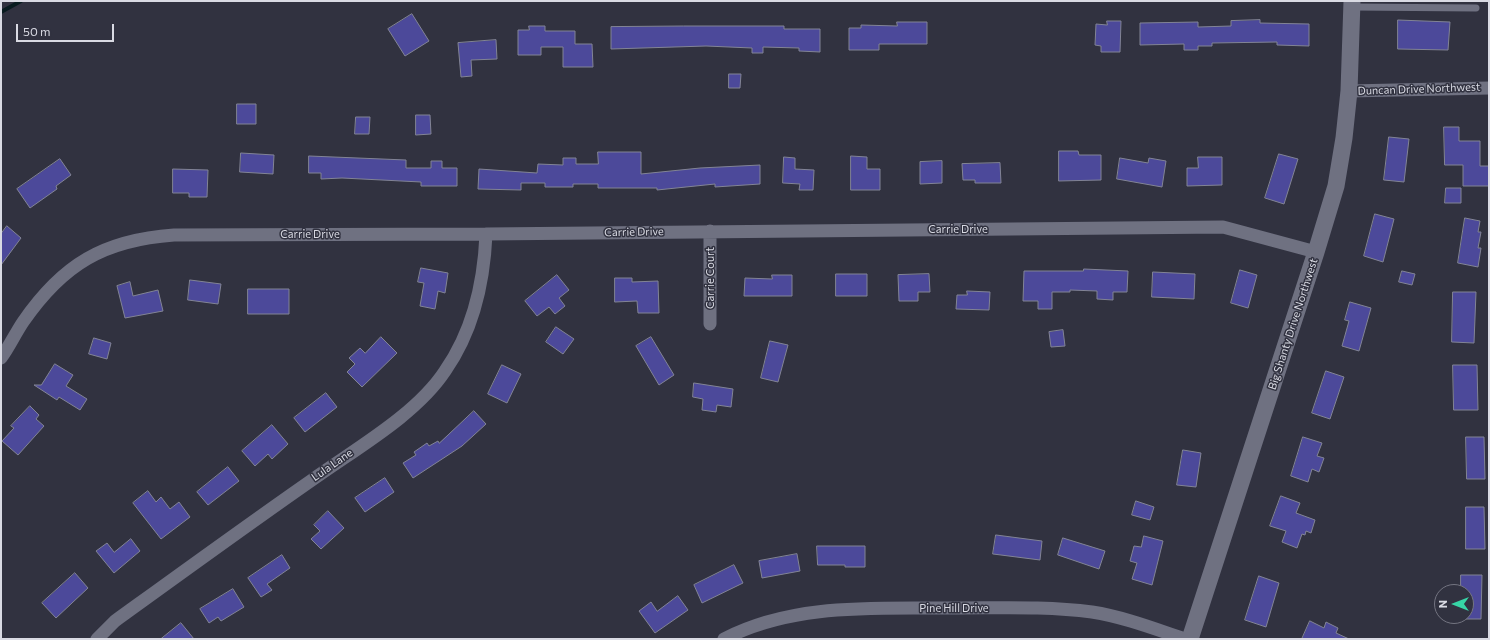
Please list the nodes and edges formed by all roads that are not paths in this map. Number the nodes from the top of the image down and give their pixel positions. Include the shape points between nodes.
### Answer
1 (1352, 4) edge
2 (1476, 8) dead end
3 (1489, 88) edge
4 (1349, 91) junction
5 (710, 231) junction
6 (486, 234) junction
7 (1316, 252) junction
8 (710, 324) dead end
9 (1, 358) edge
10 (97, 639) edge
11 (724, 639) edge
12 (1185, 639) edge
13 (1190, 639) edge

1 - 2 lane
1 - 4 street, Big Shanty Drive Northwest
3 - 4 street, Duncan Drive Northwest
4 - 7 street, Big Shanty Drive Northwest via 1336,186
5 - 6 street, Carrie Drive
5 - 7 street, Carrie Drive via 1223,227
5 - 8 street, Carrie Court
6 - 9 street, Carrie Drive via 174,235 147,237 118,244 97,253 65,273 32,311
6 - 10 street, Lula Lane via 484,270 464,339 445,372 425,395 380,432 115,621
7 - 13 street, Big Shanty Drive Northwest
11 - 12 street, Pine Hill Drive via 757,625 826,610 1004,608 1093,612

